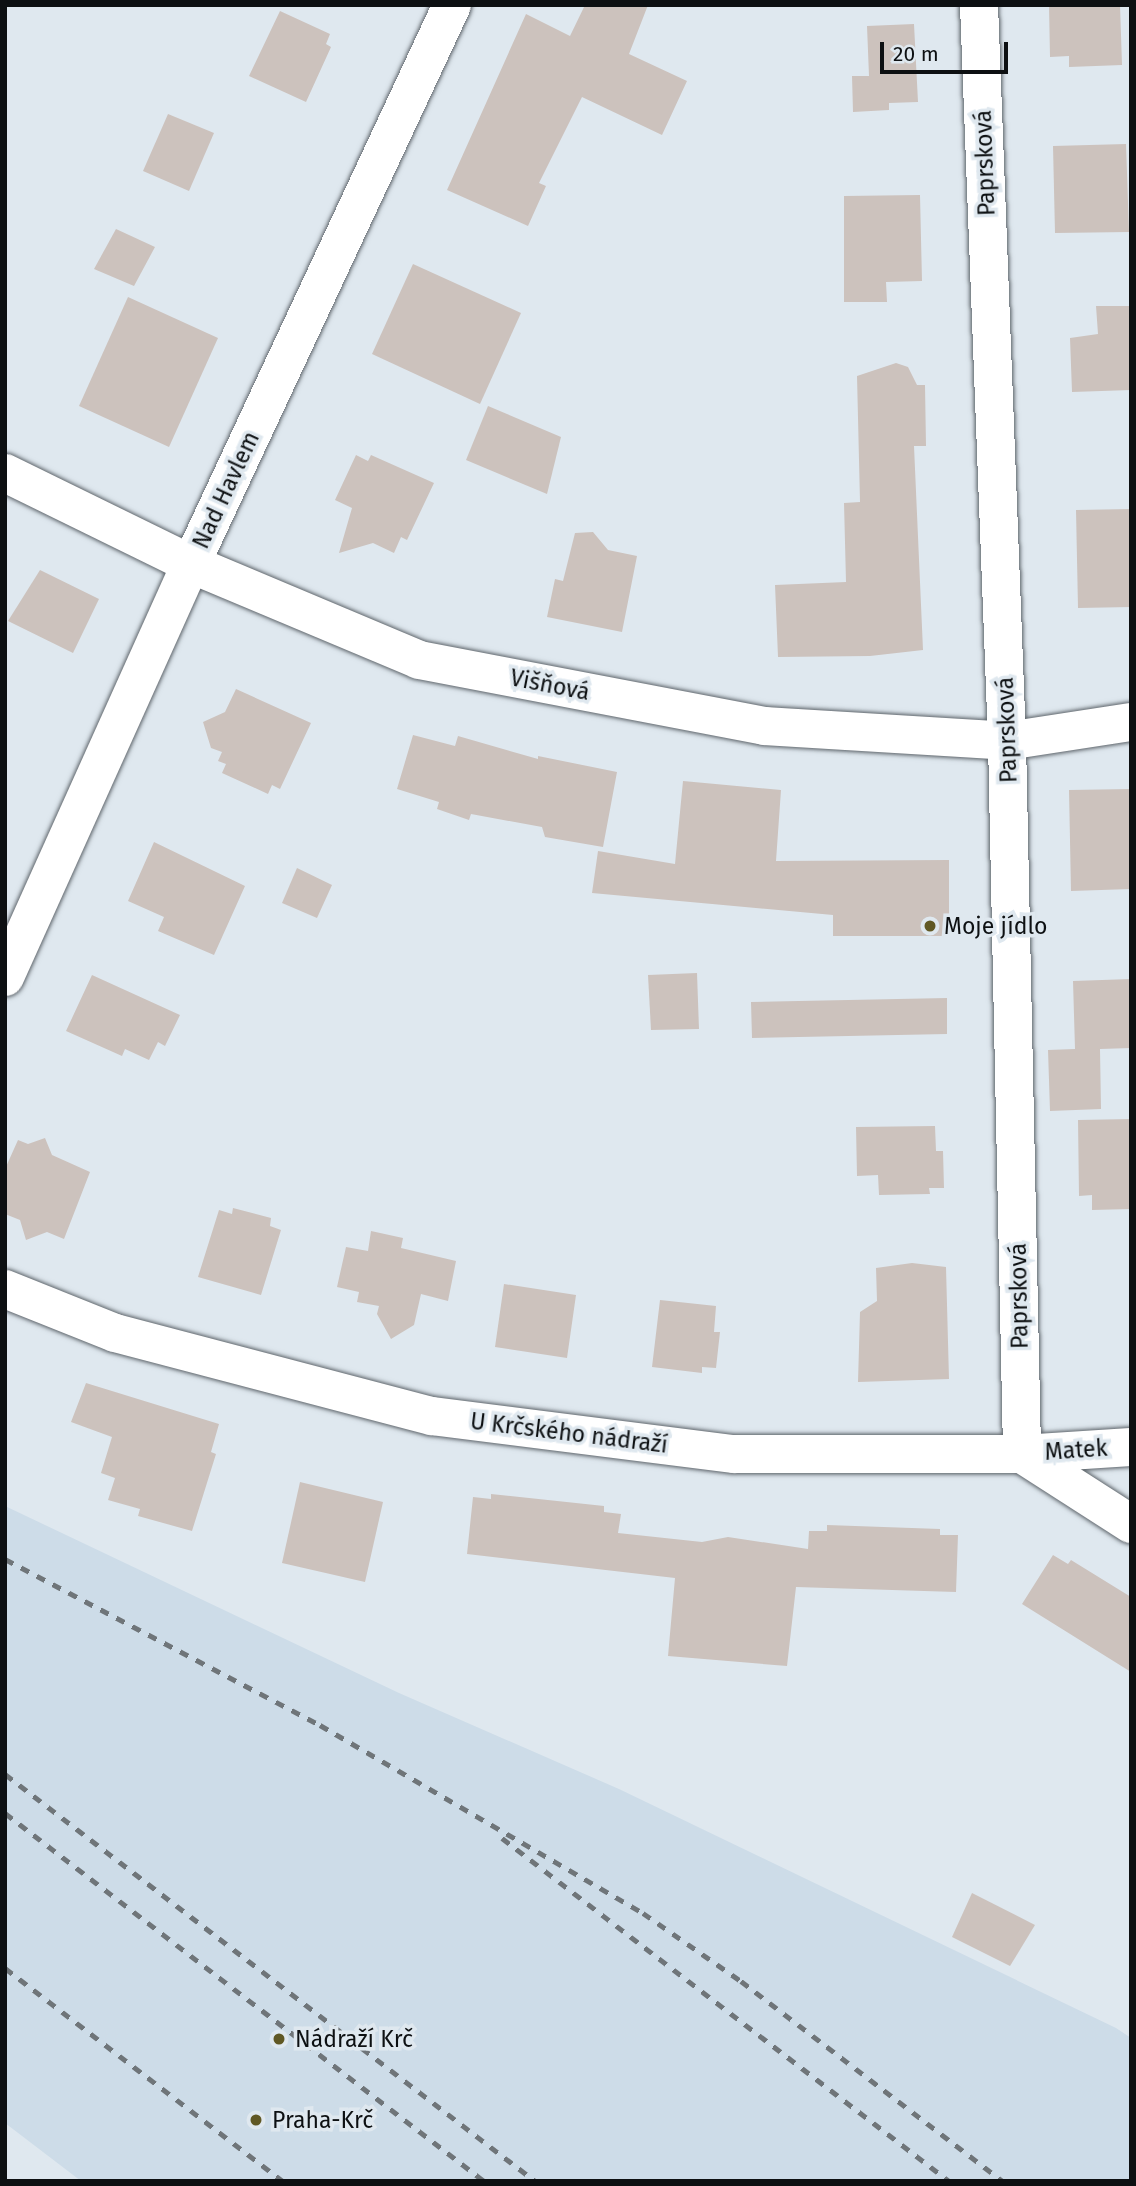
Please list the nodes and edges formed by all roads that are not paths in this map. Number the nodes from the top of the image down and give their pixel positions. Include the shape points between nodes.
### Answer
1 (453, 5) edge
2 (979, 5) edge
3 (5, 473) edge
4 (191, 564) junction
5 (1131, 722) edge
6 (1007, 741) junction
7 (5, 977) edge
8 (5, 1289) edge
9 (1131, 1447) edge
10 (1022, 1454) junction
11 (1131, 1524) edge

1 - 4 street, Nad Havlem
2 - 6 street, Paprsková
3 - 4 street, Višňová
4 - 6 street, Višňová via 419,660 764,726
4 - 7 street, Nad Havlem
5 - 6 street, Višňová
6 - 10 street, Paprsková
8 - 10 street, U Krčského nádraží via 115,1333 432,1416 734,1454
9 - 10 street, Matek
10 - 11 street

